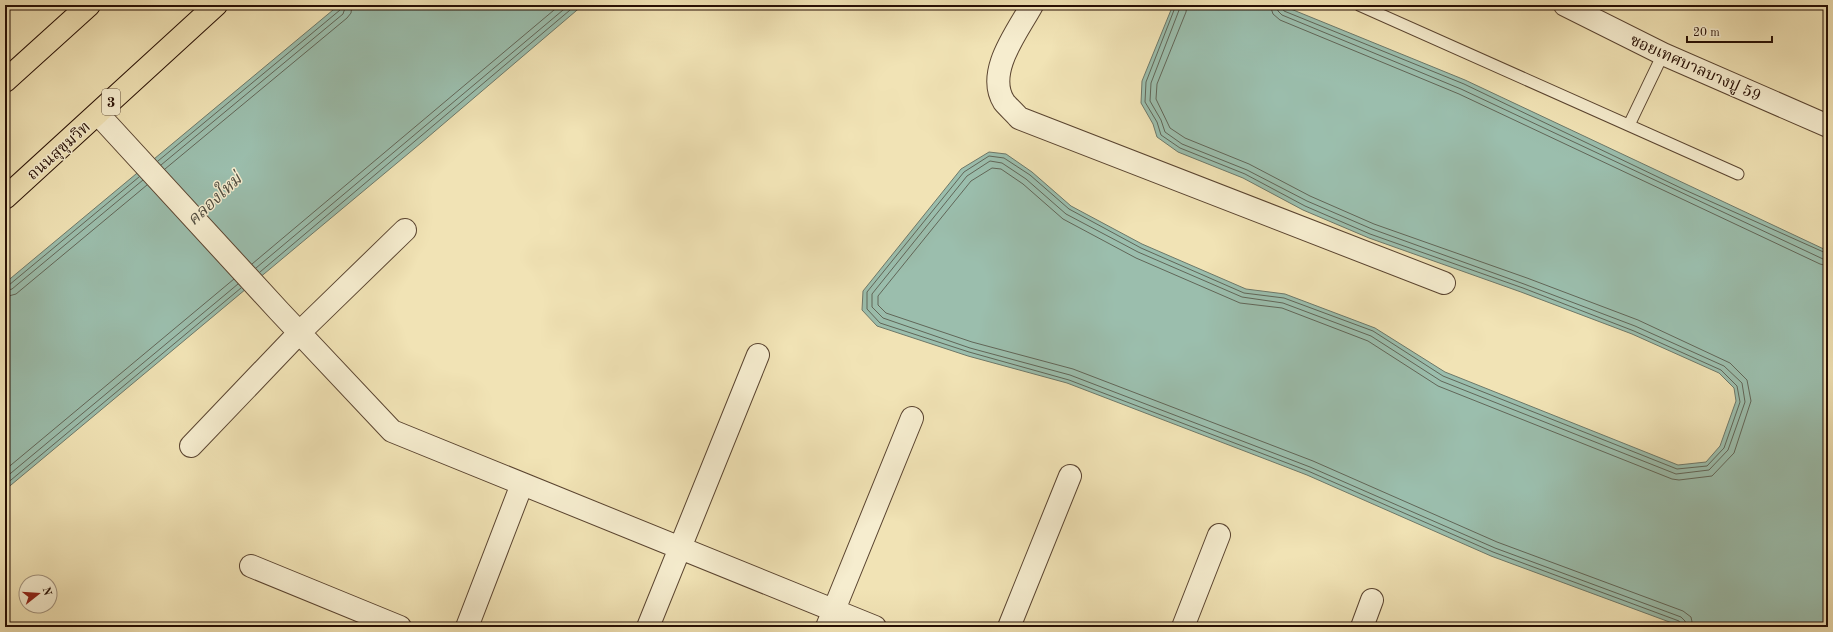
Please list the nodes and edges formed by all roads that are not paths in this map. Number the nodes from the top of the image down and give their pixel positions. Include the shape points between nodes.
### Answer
1 (89, 5) edge
2 (216, 5) edge
3 (1032, 5) edge
4 (1359, 5) edge
5 (1565, 5) edge
6 (1663, 54) junction
7 (5, 81) edge
8 (98, 114) junction
9 (1629, 125) junction
10 (1828, 126) edge
11 (1738, 174) dead end
12 (5, 198) edge
13 (406, 230) dead end
14 (1444, 283) dead end
15 (299, 333) junction
16 (758, 355) dead end
17 (912, 418) dead end
18 (191, 446) dead end
19 (1070, 476) dead end
20 (522, 484) junction
21 (1220, 535) dead end
22 (679, 548) junction
23 (251, 566) dead end
24 (1372, 600) dead end
25 (831, 619) edge
26 (400, 627) edge
27 (467, 627) edge
28 (648, 627) edge
29 (875, 627) edge
30 (1009, 627) edge
31 (1183, 627) edge
32 (1362, 627) edge

1 - 7 highway
2 - 8 highway, ถนนสุขุมวิท / 3
3 - 14 street via 1000,64 998,82 1004,101 1019,118
4 - 9 lane
5 - 6 street, ซอยเทศบาลบางปู 59
6 - 9 lane
6 - 10 street, ซอยเทศบาลบางปู 59
8 - 12 highway, ถนนสุขุมวิท / 3
8 - 15 street
9 - 11 lane
13 - 15 street
15 - 18 street
15 - 20 street via 392,431
16 - 22 street
17 - 25 street
19 - 30 street
20 - 22 street
20 - 27 street
21 - 31 street
22 - 25 street
22 - 28 street
23 - 26 street
24 - 32 street
25 - 29 street

